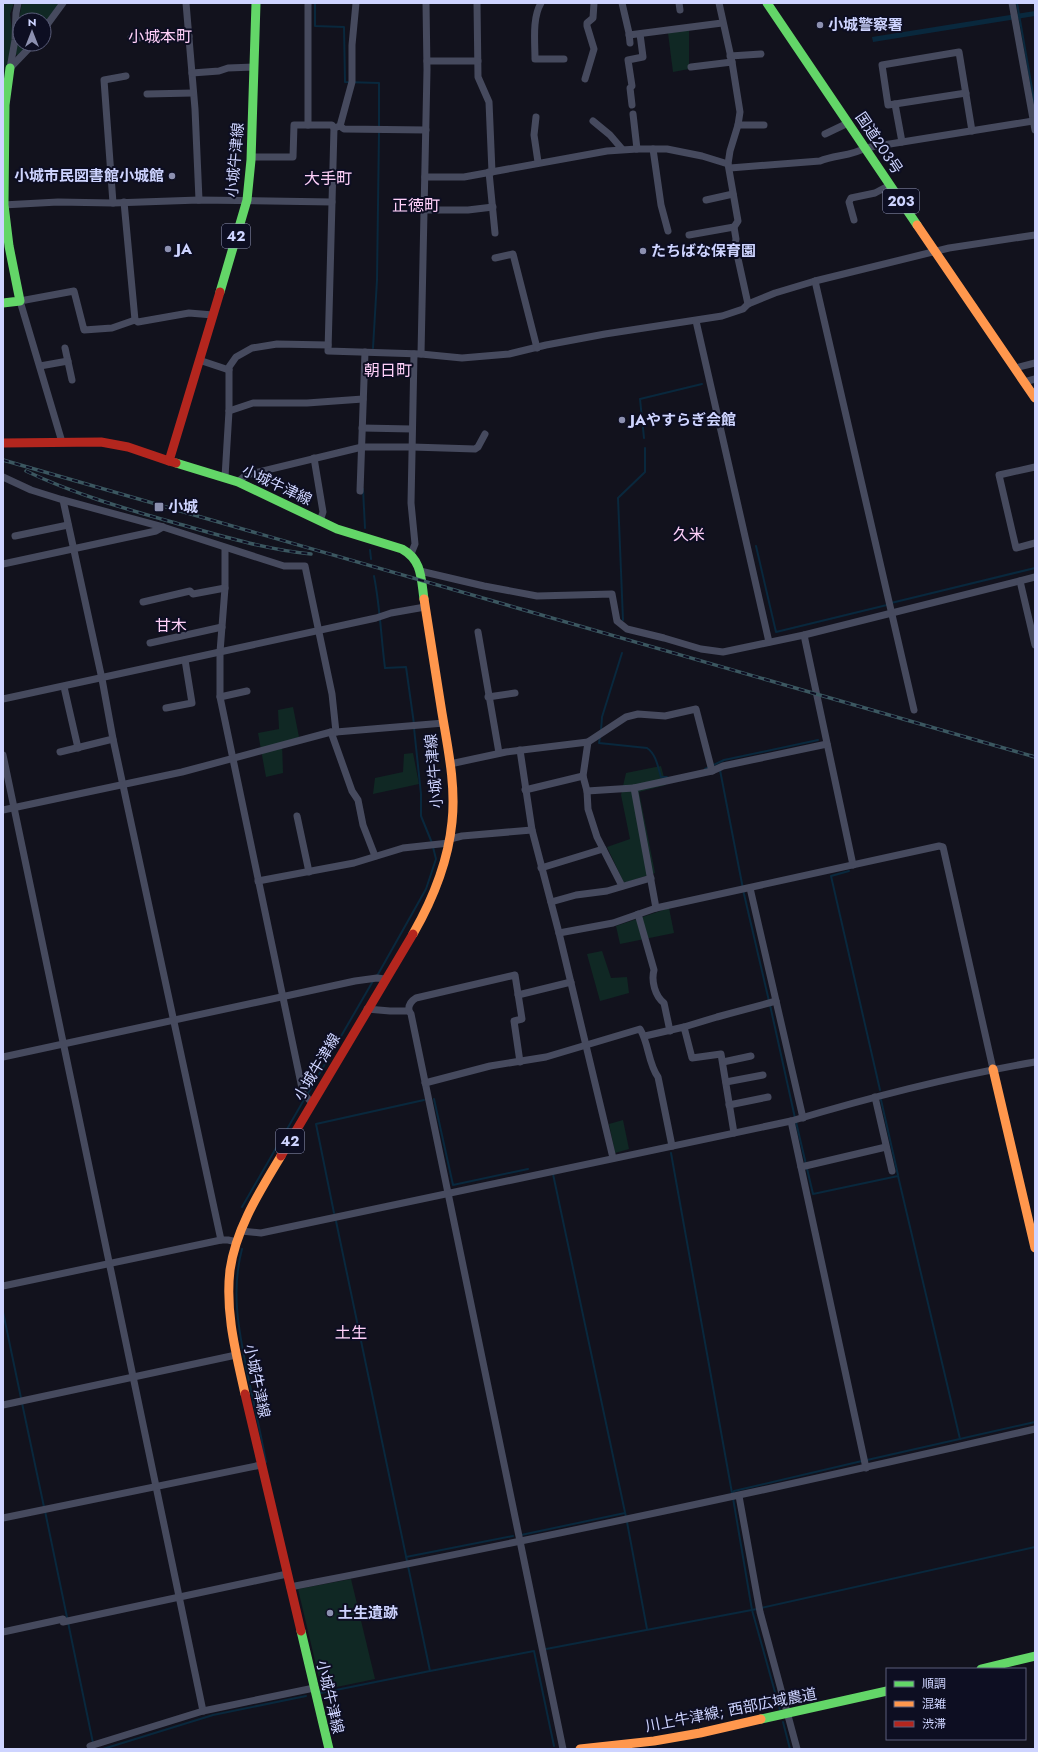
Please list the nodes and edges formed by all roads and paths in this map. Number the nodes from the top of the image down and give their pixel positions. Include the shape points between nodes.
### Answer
1 (18, 3) edge
2 (63, 3) edge
3 (186, 3) edge
4 (256, 3) edge
5 (308, 3) edge
6 (356, 3) edge
7 (426, 3) edge
8 (477, 3) edge
9 (541, 3) edge
10 (594, 3) edge
11 (622, 3) edge
12 (719, 3) edge
13 (767, 3) edge
14 (1012, 3) edge
15 (52, 18) edge
16 (722, 23) junction
17 (640, 34) junction
18 (629, 35) junction
19 (188, 36) junction
20 (132, 38) dead end
21 (630, 43) dead end
22 (25, 52) edge
23 (760, 54) dead end
24 (564, 59) dead end
25 (731, 59) junction
26 (427, 61) junction
27 (478, 61) junction
28 (254, 67) junction
29 (691, 67) dead end
30 (10, 68) junction
31 (192, 74) junction
32 (126, 76) dead end
33 (586, 79) dead end
34 (193, 93) junction
35 (966, 93) junction
36 (147, 94) dead end
37 (895, 104) junction
38 (632, 105) dead end
39 (633, 114) dead end
40 (536, 117) dead end
41 (593, 121) dead end
42 (1033, 121) junction
43 (848, 123) junction
44 (308, 125) junction
45 (738, 125) junction
46 (764, 125) dead end
47 (337, 127) junction
48 (426, 130) junction
49 (1035, 130) edge
50 (972, 131) junction
51 (825, 134) dead end
52 (902, 142) junction
53 (865, 148) junction
54 (622, 149) junction
55 (637, 149) junction
56 (653, 149) junction
57 (251, 157) junction
58 (538, 162) junction
59 (729, 166) junction
60 (491, 172) junction
61 (424, 178) junction
62 (890, 185) junction
63 (733, 194) junction
64 (199, 200) junction
65 (247, 200) junction
66 (706, 200) dead end
67 (124, 202) junction
68 (332, 202) junction
69 (113, 203) junction
70 (3, 205) edge
71 (493, 207) junction
72 (424, 210) junction
73 (854, 220) dead end
74 (734, 227) junction
75 (668, 231) dead end
76 (495, 233) dead end
77 (1035, 234) edge
78 (689, 236) dead end
79 (936, 252) junction
80 (495, 258) dead end
81 (815, 281) junction
82 (20, 300) junction
83 (3, 303) edge
84 (748, 304) junction
85 (213, 315) junction
86 (135, 320) junction
87 (696, 321) junction
88 (328, 345) junction
89 (65, 348) dead end
90 (537, 348) junction
91 (364, 352) junction
92 (417, 354) junction
93 (199, 360) junction
94 (68, 361) junction
95 (1035, 363) edge
96 (40, 366) junction
97 (1014, 368) junction
98 (229, 370) junction
99 (1035, 379) edge
100 (72, 380) dead end
101 (1024, 382) junction
102 (1035, 398) edge
103 (363, 399) junction
104 (229, 411) junction
105 (362, 428) junction
106 (412, 429) junction
107 (485, 434) dead end
108 (62, 442) junction
109 (3, 443) edge
110 (412, 446) junction
111 (364, 447) junction
112 (314, 458) junction
113 (169, 461) junction
114 (1035, 467) edge
115 (3, 477) edge
116 (225, 477) junction
117 (238, 482) junction
118 (360, 492) dead end
119 (63, 500) junction
120 (320, 521) junction
121 (68, 525) junction
122 (163, 527) junction
123 (15, 536) dead end
124 (1035, 543) edge
125 (225, 548) junction
126 (73, 549) junction
127 (411, 554) junction
128 (3, 564) edge
129 (420, 571) junction
130 (1035, 577) edge
131 (1020, 581) junction
132 (225, 588) junction
133 (143, 602) dead end
134 (426, 607) junction
135 (892, 613) junction
136 (222, 627) junction
137 (320, 631) junction
138 (478, 632) dead end
139 (804, 635) junction
140 (770, 642) junction
141 (150, 643) dead end
142 (1035, 646) edge
143 (220, 652) junction
144 (184, 660) junction
145 (102, 679) junction
146 (64, 686) junction
147 (247, 691) dead end
148 (516, 693) dead end
149 (220, 697) junction
150 (488, 697) junction
151 (3, 699) edge
152 (166, 708) dead end
153 (914, 710) dead end
154 (444, 723) junction
155 (333, 732) junction
156 (113, 739) junction
157 (588, 742) junction
158 (827, 744) junction
159 (78, 748) junction
160 (520, 750) junction
161 (60, 752) dead end
162 (499, 753) junction
163 (3, 755) edge
164 (232, 759) junction
165 (450, 764) junction
166 (712, 771) junction
167 (583, 776) junction
168 (123, 785) junction
169 (634, 788) junction
170 (525, 790) junction
171 (587, 791) junction
172 (14, 808) junction
173 (3, 810) edge
174 (297, 816) dead end
175 (532, 830) junction
176 (450, 841) junction
177 (603, 848) junction
178 (375, 856) junction
179 (852, 865) junction
180 (541, 868) junction
181 (309, 872) junction
182 (651, 878) junction
183 (258, 881) junction
184 (622, 886) junction
185 (750, 888) junction
186 (551, 902) junction
187 (656, 908) junction
188 (638, 914) junction
189 (560, 933) junction
190 (378, 978) junction
191 (571, 982) junction
192 (518, 995) junction
193 (282, 997) junction
194 (776, 1002) junction
195 (367, 1009) junction
196 (408, 1010) junction
197 (174, 1020) junction
198 (684, 1027) junction
199 (670, 1031) junction
200 (645, 1036) junction
201 (64, 1044) junction
202 (586, 1045) junction
203 (751, 1056) dead end
204 (3, 1057) edge
205 (520, 1062) junction
206 (723, 1062) junction
207 (1035, 1062) edge
208 (993, 1069) junction
209 (763, 1075) dead end
210 (425, 1082) junction
211 (726, 1082) junction
212 (768, 1097) dead end
213 (875, 1097) junction
214 (308, 1099) junction
215 (729, 1105) junction
216 (804, 1118) junction
217 (792, 1122) junction
218 (734, 1133) junction
219 (672, 1146) junction
220 (886, 1147) junction
221 (613, 1158) junction
222 (801, 1167) junction
223 (892, 1171) dead end
224 (448, 1193) junction
225 (240, 1231) junction
226 (221, 1240) junction
227 (237, 1242) junction
228 (1035, 1248) edge
229 (111, 1264) junction
230 (3, 1286) edge
231 (236, 1354) junction
232 (134, 1378) junction
233 (3, 1405) edge
234 (1035, 1429) edge
235 (261, 1465) junction
236 (866, 1468) junction
237 (157, 1486) junction
238 (739, 1496) junction
239 (3, 1518) edge
240 (519, 1542) junction
241 (287, 1574) junction
242 (294, 1586) junction
243 (180, 1597) junction
244 (3, 1632) edge
245 (1035, 1656) edge
246 (985, 1668) edge
247 (314, 1688) junction
248 (886, 1691) edge
249 (203, 1711) junction
250 (788, 1714) junction
251 (93, 1745) dead end
252 (328, 1749) edge
253 (563, 1749) edge
254 (580, 1749) edge
255 (797, 1749) edge

1 - 30 street
2 - 15 street
3 - 19 street
4 - 28 main road, 小城牛津線 / 42
5 - 44 street
6 - 47 street via 352,82
7 - 26 street
8 - 27 street
9 - 24 street via 536,16 535,59
10 - 33 street via 593,18 587,26 594,50
11 - 18 street
12 - 16 street
13 - 43 main road, 国道203号 / 203
14 - 42 street
16 - 17 street
16 - 25 street
17 - 18 street
17 - 38 street via 643,57 628,60
18 - 21 street
19 - 20 street
19 - 31 street
22 - 30 street
23 - 25 street
25 - 29 street
25 - 45 street via 740,112
26 - 27 street
26 - 48 street
27 - 60 street via 478,77 489,102
28 - 31 street
28 - 57 main road, 小城牛津線 / 42
30 - 70 main road via 5,105
31 - 34 street
32 - 69 street via 104,80
34 - 36 street
34 - 64 street
35 - 37 street
35 - 37 street via 960,52 882,65 888,105
35 - 50 street
37 - 52 street
39 - 55 street
40 - 58 street via 534,135
41 - 54 street
42 - 49 street
42 - 50 street
43 - 51 street
43 - 53 main road, 国道203号 / 203
44 - 47 street
44 - 57 street via 294,125 293,157
45 - 46 street
45 - 59 street via 730,151
47 - 48 street
47 - 68 street
48 - 61 street
50 - 52 street
52 - 53 street
53 - 59 street via 820,161
53 - 62 main road, 国道203号 / 203
54 - 55 street
54 - 58 street
55 - 56 street
56 - 59 street via 702,156
56 - 75 street via 661,204
57 - 65 main road, 小城牛津線 / 42
58 - 60 street
59 - 63 street
60 - 61 street via 464,177
60 - 71 street
61 - 72 street
62 - 73 street via 875,193 852,198 849,202
62 - 79 main road, 国道203号 / 203
63 - 66 street
63 - 74 street via 738,221
64 - 65 street
64 - 67 street
65 - 68 street
65 - 85 main road, 小城牛津線 / 42
67 - 69 street
67 - 86 street
68 - 88 street
69 - 70 street
70 - 82 main road
71 - 72 street
71 - 76 street
72 - 92 street
74 - 78 street
74 - 84 street via 735,245
77 - 79 street
79 - 81 street
79 - 97 main road, 国道203号 / 203
80 - 90 street via 513,254
81 - 84 street
81 - 135 street
82 - 83 main road
82 - 86 street via 74,291 84,330 112,328
82 - 96 street
84 - 87 street via 722,316
85 - 86 street via 189,313 138,322
85 - 93 main road, 小城牛津線 / 42
87 - 90 street via 605,334
87 - 140 street
88 - 91 street via 328,351
88 - 98 street via 277,344 252,348 236,356
89 - 94 street
90 - 92 street via 493,356 462,358
91 - 92 street
91 - 103 street
92 - 106 street
93 - 98 street
93 - 113 main road, 小城牛津線 / 42
94 - 96 street
94 - 100 street
95 - 97 street
96 - 108 street
97 - 101 main road, 国道203号 / 203
98 - 104 street
99 - 101 street
101 - 102 main road, 国道203号 / 203
103 - 104 street via 253,403
103 - 105 street
104 - 116 street
105 - 106 street
105 - 111 street
106 - 110 street
107 - 110 street via 475,449
108 - 109 main road
108 - 113 main road via 116,444
110 - 111 street
110 - 127 street via 411,502 415,544
111 - 112 street
111 - 118 street
112 - 117 street via 246,475
112 - 120 street via 323,512
113 - 116 main road, 小城牛津線
114 - 124 street via 999,475 1016,548
115 - 119 street via 31,490
116 - 117 main road, 小城牛津線
117 - 120 main road, 小城牛津線
119 - 121 street
119 - 122 street
120 - 127 main road, 小城牛津線
121 - 123 street
121 - 126 street
122 - 125 street
122 - 126 street via 156,531
125 - 132 street
125 - 137 street via 284,566 306,566
126 - 128 street
126 - 145 street
127 - 129 main road, 小城牛津線 / 42 via 416,559
129 - 134 main road, 小城牛津線 / 42
129 - 140 street via 537,596 612,594 617,621 627,629 701,649 723,652
130 - 131 street
131 - 135 street
131 - 142 street
132 - 133 street via 193,594 190,591
132 - 136 street
134 - 137 street
134 - 154 main road, 小城牛津線 / 42
135 - 139 street
135 - 153 street
136 - 141 street
136 - 143 street
137 - 143 street
137 - 155 street via 332,694
138 - 150 street
139 - 140 street
139 - 158 street
143 - 144 street
143 - 149 street
144 - 145 street
144 - 152 street via 192,703
145 - 146 street
145 - 156 street
146 - 151 street
146 - 159 street
147 - 149 street
148 - 150 street
149 - 164 street
150 - 162 street
154 - 155 street
154 - 165 main road, 小城牛津線 / 42
155 - 164 street
155 - 178 street
156 - 159 street
156 - 168 street
157 - 160 street
157 - 166 street via 626,717 638,714 666,716 696,709
157 - 167 street
158 - 166 street via 723,766
158 - 179 street
159 - 161 street
160 - 162 street
160 - 170 street
162 - 165 street
163 - 172 street
164 - 168 street
164 - 183 street
165 - 176 main road, 小城牛津線 / 42 via 453,797
166 - 169 street
167 - 170 street
167 - 171 street
168 - 172 street
168 - 197 street
169 - 171 street
169 - 182 street
170 - 175 street
171 - 177 street via 588,809
172 - 173 street
172 - 201 street
174 - 181 street
175 - 176 street via 462,836
175 - 180 street
176 - 178 street via 403,848
176 - 190 main road, 小城牛津線 / 42 via 426,911
177 - 180 street
177 - 184 street
178 - 181 street via 354,864
179 - 185 street
179 - 208 street via 943,847
180 - 186 street
181 - 183 street
182 - 184 street
182 - 187 street
183 - 193 street
184 - 186 street
185 - 187 street
185 - 194 street
186 - 189 street
187 - 188 street
188 - 189 street via 613,923
188 - 199 street via 654,970 652,978 659,999 664,1003
189 - 191 street
190 - 193 street
190 - 195 main road, 小城牛津線 / 42
191 - 192 street
191 - 202 street
192 - 196 street via 515,975 416,998
192 - 205 street via 522,1019 514,1021
193 - 197 street
193 - 214 street
194 - 198 street
194 - 216 street
195 - 196 street
195 - 214 main road, 小城牛津線 / 42
196 - 210 street via 411,1014
197 - 201 street
197 - 226 street
198 - 199 street
198 - 206 street via 692,1058 721,1054
199 - 200 street
200 - 202 street via 640,1029
200 - 219 street via 653,1070 658,1077
201 - 204 street
201 - 229 street
202 - 205 street
202 - 221 street
203 - 206 street
205 - 210 street via 490,1066
206 - 211 street
207 - 208 street
208 - 213 street
208 - 228 main road
209 - 211 street
210 - 224 street
211 - 215 street
212 - 215 street
213 - 216 street
213 - 220 street
214 - 225 main road, 小城牛津線 / 42
215 - 218 street
216 - 217 street
217 - 218 street
217 - 222 street
218 - 219 street
219 - 221 street
220 - 222 street
220 - 223 street
221 - 224 street
222 - 236 street
224 - 225 street via 261,1233
224 - 240 street
225 - 227 main road, 小城牛津線 / 42
226 - 227 street
226 - 229 street
227 - 231 main road, 小城牛津線 / 42 via 230,1270 229,1293
229 - 230 street
229 - 232 street
231 - 232 street
231 - 235 main road, 小城牛津線 / 42
232 - 233 street
232 - 237 street
234 - 236 street
235 - 237 street
235 - 241 main road, 小城牛津線 / 42
236 - 238 street
237 - 239 street
237 - 243 street
238 - 240 street
238 - 250 street via 759,1608
240 - 242 street
240 - 253 street
241 - 242 main road, 小城牛津線 / 42
241 - 243 street
242 - 247 main road, 小城牛津線 / 42
243 - 244 street
243 - 249 street
245 - 246 main road
247 - 249 street
247 - 252 main road, 小城牛津線 / 42
248 - 250 main road, 川上牛津線; 西部広域農道
249 - 251 street
250 - 254 main road, 川上牛津線; 西部広域農道 via 670,1739
250 - 255 street

